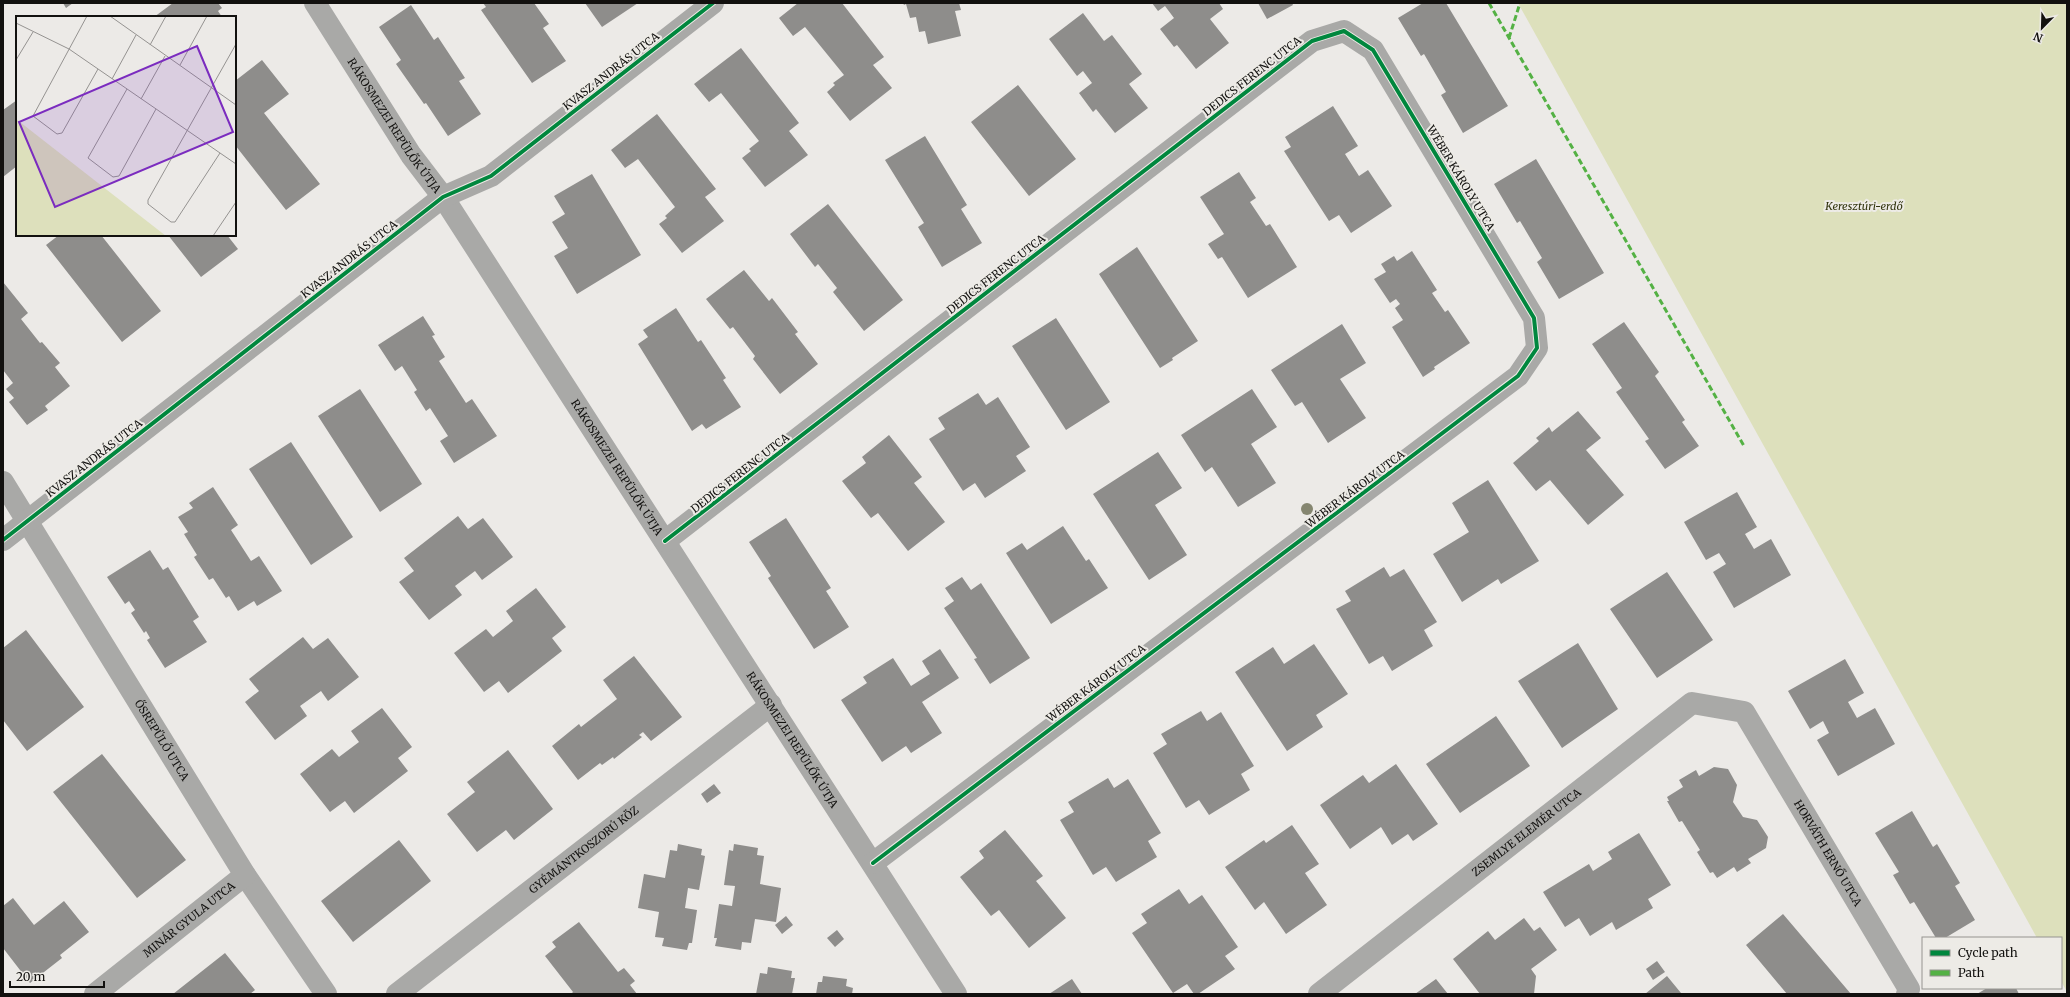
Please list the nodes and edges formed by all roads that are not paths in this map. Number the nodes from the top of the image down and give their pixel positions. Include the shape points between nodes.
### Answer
1 (315, 3) edge
2 (713, 3) edge
3 (1344, 31) joint
4 (443, 197) junction
5 (3, 482) edge
6 (27, 522) junction
7 (3, 540) edge
8 (665, 542) junction
9 (771, 705) junction
10 (1744, 712) joint
11 (873, 863) junction
12 (245, 875) junction
13 (95, 994) edge
14 (326, 994) edge
15 (397, 994) edge
16 (956, 994) edge
17 (1319, 994) edge
18 (1907, 994) edge

1 - 4 street, RÁKOSMEZEI REPÜLŐK ÚTJA via 411,155
2 - 4 street, KVASZ ANDRÁS UTCA via 491,176
3 - 8 street, DEDICS FERENC UTCA via 1312,40
3 - 11 street, WÉBER KÁROLY UTCA via 1373,50 1534,318 1537,348 1518,376
4 - 6 street, KVASZ ANDRÁS UTCA
4 - 8 street, RÁKOSMEZEI REPÜLŐK ÚTJA
5 - 6 street, ŐSREPÜLŐ UTCA
6 - 7 street, KVASZ ANDRÁS UTCA
6 - 12 street, ŐSREPÜLŐ UTCA
8 - 9 street, RÁKOSMEZEI REPÜLŐK ÚTJA
9 - 11 street, RÁKOSMEZEI REPÜLŐK ÚTJA
9 - 15 street, GYÉMÁNTKOSZORÚ KÖZ
10 - 17 street, ZSEMLYE ELEMÉR UTCA via 1692,703
10 - 18 street, HORVÁTH ERNŐ UTCA via 1909,989
11 - 16 street, RÁKOSMEZEI REPÜLŐK ÚTJA
12 - 13 street, MINÁR GYULA UTCA
12 - 14 street, ŐSREPÜLŐ UTCA

